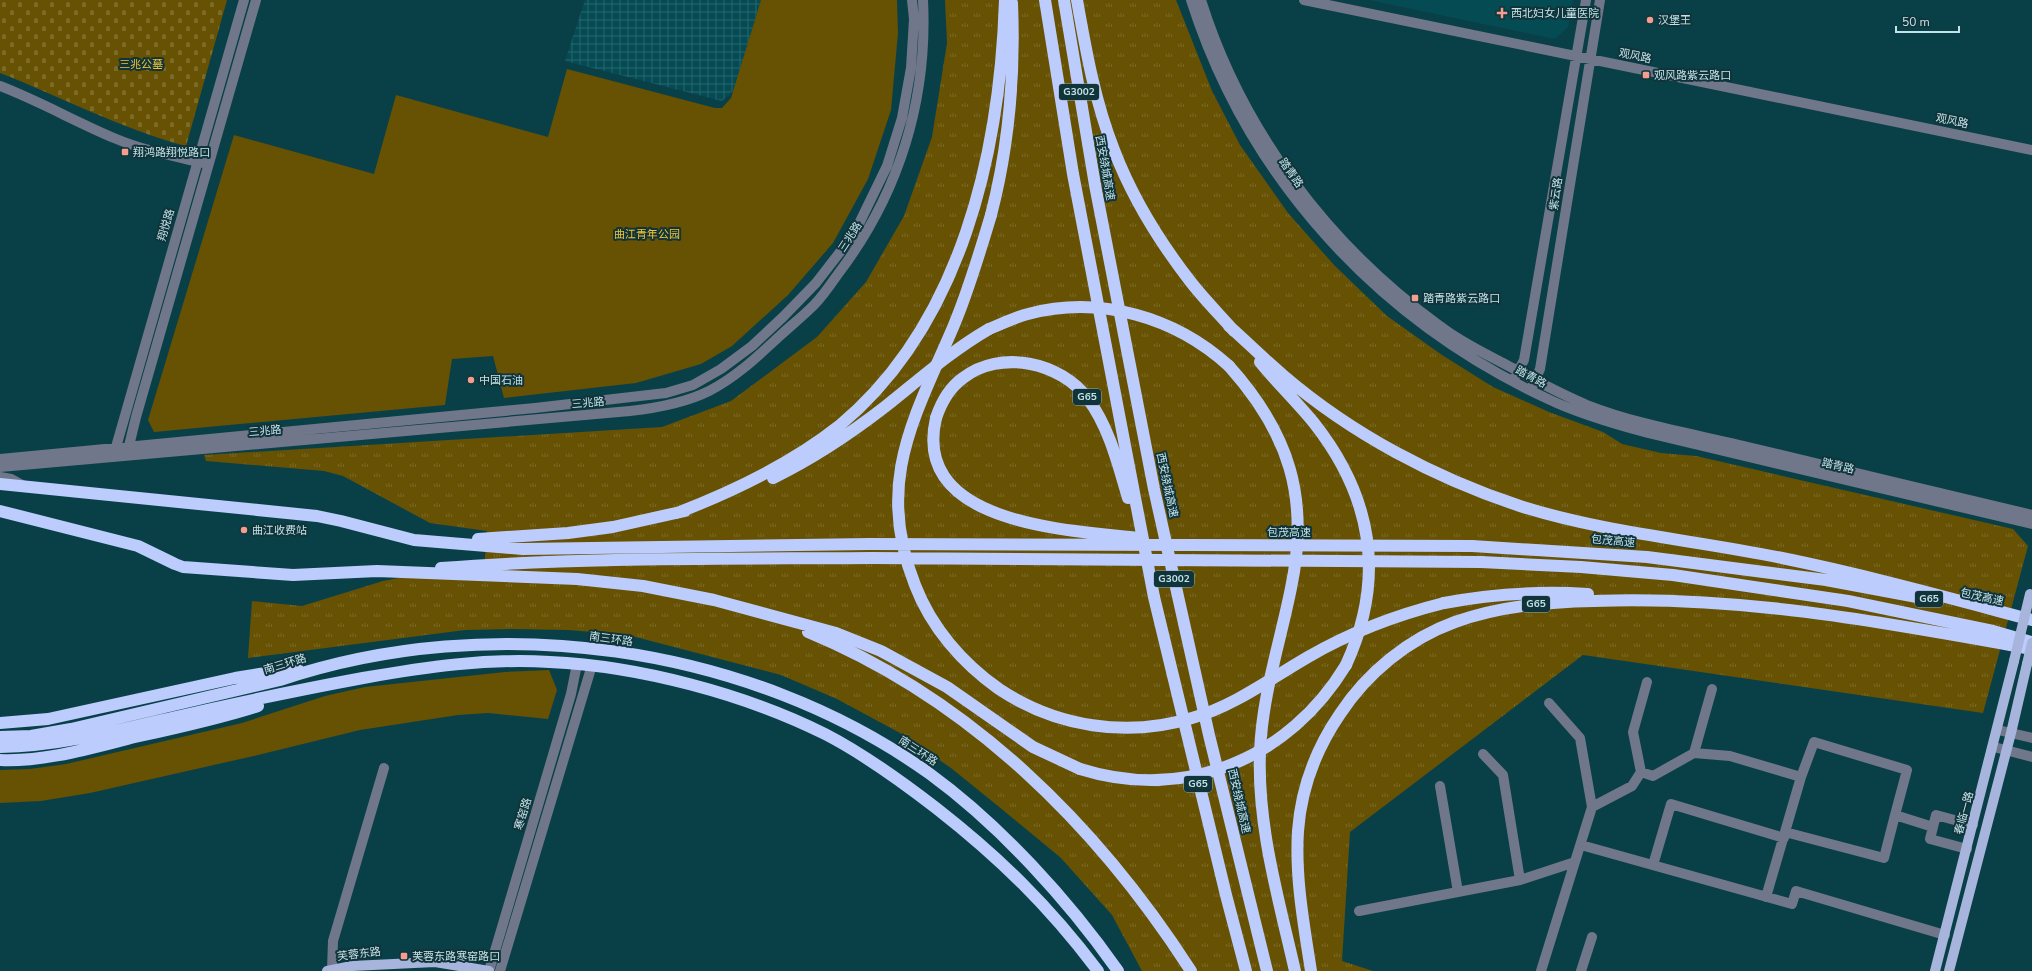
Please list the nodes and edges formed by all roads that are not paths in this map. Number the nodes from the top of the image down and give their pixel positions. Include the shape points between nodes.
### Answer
1 (244, 0) edge
2 (256, 0) edge
3 (912, 0) edge
4 (923, 0) edge
5 (1005, 0) edge
6 (1012, 0) edge
7 (1045, 0) edge
8 (1064, 0) edge
9 (1077, 0) edge
10 (1191, 0) edge
11 (1201, 0) edge
12 (1304, 0) edge
13 (1586, 0) edge
14 (1600, 0) edge
15 (1576, 56) junction
16 (1590, 59) junction
17 (0, 86) edge
18 (2032, 150) edge
19 (197, 162) junction
20 (208, 165) junction
21 (1229, 326) junction
22 (1518, 371) junction
23 (1513, 381) junction
24 (1535, 381) junction
25 (1530, 390) junction
26 (128, 452) junction
27 (114, 453) junction
28 (0, 459) edge
29 (0, 467) edge
30 (0, 477) edge
31 (0, 484) edge
32 (28, 488) junction
33 (0, 511) edge
34 (677, 513) junction
35 (2032, 515) edge
36 (2032, 524) edge
37 (428, 542) junction
38 (1187, 544) junction
39 (390, 571) junction
40 (1149, 574) junction
41 (2031, 590) edge
42 (1646, 599) junction
43 (764, 614) junction
44 (2032, 620) edge
45 (2032, 642) edge
46 (2032, 649) edge
47 (577, 664) junction
48 (592, 665) junction
49 (314, 668) junction
50 (1647, 682) dead end
51 (315, 688) junction
52 (1712, 689) dead end
53 (1549, 703) dead end
54 (0, 723) edge
55 (1998, 730) junction
56 (2011, 733) junction
57 (0, 737) edge
58 (2032, 738) edge
59 (0, 747) edge
60 (1994, 747) junction
61 (2007, 750) junction
62 (1694, 753) junction
63 (1483, 754) dead end
64 (2032, 757) edge
65 (0, 760) edge
66 (384, 768) dead end
67 (1641, 772) junction
68 (1802, 777) junction
69 (1440, 786) dead end
70 (1592, 807) junction
71 (1895, 815) junction
72 (1973, 825) junction
73 (1933, 827) junction
74 (1785, 835) junction
75 (1581, 845) junction
76 (1967, 849) junction
77 (1575, 862) junction
78 (1653, 865) junction
79 (1520, 880) junction
80 (1458, 892) junction
81 (1766, 897) junction
82 (1359, 912) dead end
83 (1945, 935) junction
84 (1592, 937) dead end
85 (329, 970) edge
86 (489, 971) edge
87 (500, 971) edge
88 (1098, 971) edge
89 (1118, 971) edge
90 (1191, 971) edge
91 (1246, 971) edge
92 (1267, 971) edge
93 (1295, 971) edge
94 (1311, 971) edge
95 (1541, 971) edge
96 (1581, 971) edge
97 (1935, 971) edge
98 (1949, 971) edge

1 - 19 street, 翔悦路
2 - 20 street
3 - 26 street, 三兆路 via 914,19 911,68 902,118 887,166 854,234 816,283 783,317 752,346 721,369 693,384 666,393
4 - 26 street, 三兆路 via 919,83 911,128 900,162 870,228 814,305 737,373 709,391 677,402 630,411
5 - 34 highway via 997,97 989,145 976,197 944,287 914,342 865,402 811,447 761,476
6 - 42 highway, bridge via 1013,58 1009,110 1001,169 991,215 966,293 910,427 899,471 897,501 900,536 917,591 948,642 976,671 1017,699 1044,712 1072,721 1112,727 1153,726 1180,722 1238,699 1309,656 1402,614 1501,595 1545,592
7 - 40 highway, G3002 via 1075,182
8 - 92 highway, 西安绕城高速 / G3002 via 1095,185 1153,482 1209,735
9 - 21 highway via 1097,97 1114,151 1148,220 1169,252
10 - 23 street, 踏青路 via 1202,34 1230,98 1271,166 1317,228 1384,293 1425,327 1457,350
11 - 22 street, 踏青路 via 1212,34 1248,110 1297,188 1326,223 1369,268 1442,328
12 - 15 street, 观风路
13 - 15 street, 紫云路
14 - 16 street, 紫云路
15 - 16 street, 观风路
15 - 22 street, 紫云路 via 1524,360
16 - 18 street, 观风路
16 - 24 street, 紫云路 via 1540,369
17 - 19 street via 32,98 115,138
19 - 20 street
19 - 27 street, 翔悦路
20 - 26 street
21 - 43 highway, bridge via 1314,424 1342,465 1358,499 1366,531 1369,582 1365,615 1346,665 1329,691 1303,719 1265,748 1235,763 1198,776 1167,780 1116,778 1080,769 1039,751 947,687 881,651 836,633
21 - 44 highway via 1284,376 1355,427 1420,464 1490,495 1528,508 1609,528 1824,566
22 - 23 street, 紫云路
22 - 24 street, 踏青路
23 - 25 street, 踏青路
24 - 25 street, 紫云路
24 - 35 street, 踏青路 via 1589,406 1652,424
25 - 36 street, 踏青路 via 1579,412 1648,433
26 - 27 street, 三兆路
27 - 28 street, 三兆路
27 - 29 street, 三兆路
30 - 32 street via 12,479
31 - 32 highway
32 - 37 highway via 317,516
33 - 39 highway via 138,546 175,564 293,575
34 - 37 highway via 613,527 568,533
34 - 93 highway, bridge via 741,492 816,456 885,406 950,354 989,329 1016,317 1073,307 1113,309 1150,318 1205,347 1229,366 1260,403 1273,426 1288,463 1297,501 1298,529 1294,570 1269,678 1260,753 1262,804 1268,848
37 - 38 highway, bridge via 523,549 870,544
38 - 40 highway, G65, bridge via 1036,525 983,508 952,487 940,468 933,447 936,418 946,396 957,383 968,374 989,365 1027,363 1049,370 1069,381 1088,398 1104,426 1124,484
38 - 44 highway, 包茂高速 / G65, bridge via 1472,546 1647,557 1811,578
39 - 43 highway via 620,583 665,589
39 - 45 highway, G65, bridge via 496,564 871,558 1481,562 1673,575 1848,601 1993,631
40 - 91 highway, G65
41 - 55 main road, 春临一路, bridge
42 - 46 highway, G65 via 1828,614
42 - 94 highway, G65 via 1530,605 1488,612 1456,622 1427,634 1406,647 1377,670 1355,693 1321,747 1301,809 1298,868
43 - 90 highway via 874,663 947,708 993,743 1055,801 1104,852 1151,911
45 - 56 main road, bridge
47 - 48 highway
47 - 51 highway via 547,661 442,665
47 - 86 street, 寒窑路 via 567,708
48 - 87 street
48 - 88 highway via 668,680 757,706 825,734 871,761 902,782 1004,864 1064,928
49 - 54 highway via 235,678 48,719
49 - 57 highway, 南三环路 via 280,680 64,731
49 - 89 highway, 南三环路 via 408,650 465,644 520,644 587,648 642,656 699,669 762,688 816,710 874,739 959,797 1060,897
50 - 67 street via 1632,732
51 - 59 highway via 63,742
51 - 65 highway via 225,717 68,753
52 - 62 street
53 - 70 street via 1580,738
55 - 56 street
55 - 60 main road, 春临一路
56 - 58 street
56 - 61 main road
60 - 61 street
60 - 72 main road, 春临一路
61 - 64 street
61 - 98 main road
62 - 67 street via 1653,776
62 - 68 street via 1730,756
63 - 79 street via 1503,775
66 - 85 street via 333,941
67 - 70 street via 1632,786
68 - 71 street via 1814,742 1907,770
68 - 74 street
69 - 80 street
70 - 75 street
71 - 73 street
71 - 74 street via 1884,858
72 - 73 street via 1936,815
72 - 76 main road, 春临一路
73 - 76 street via 1930,839
74 - 78 street via 1671,804
74 - 81 street
75 - 77 street
75 - 78 street
76 - 83 main road, 春临一路
77 - 79 street
77 - 95 street
78 - 81 street
79 - 80 street
80 - 82 street
81 - 83 street via 1792,904 1796,891
83 - 97 main road, 春临一路
84 - 96 street
85 - 86 main road, 芙蓉东路 via 352,966 435,962

